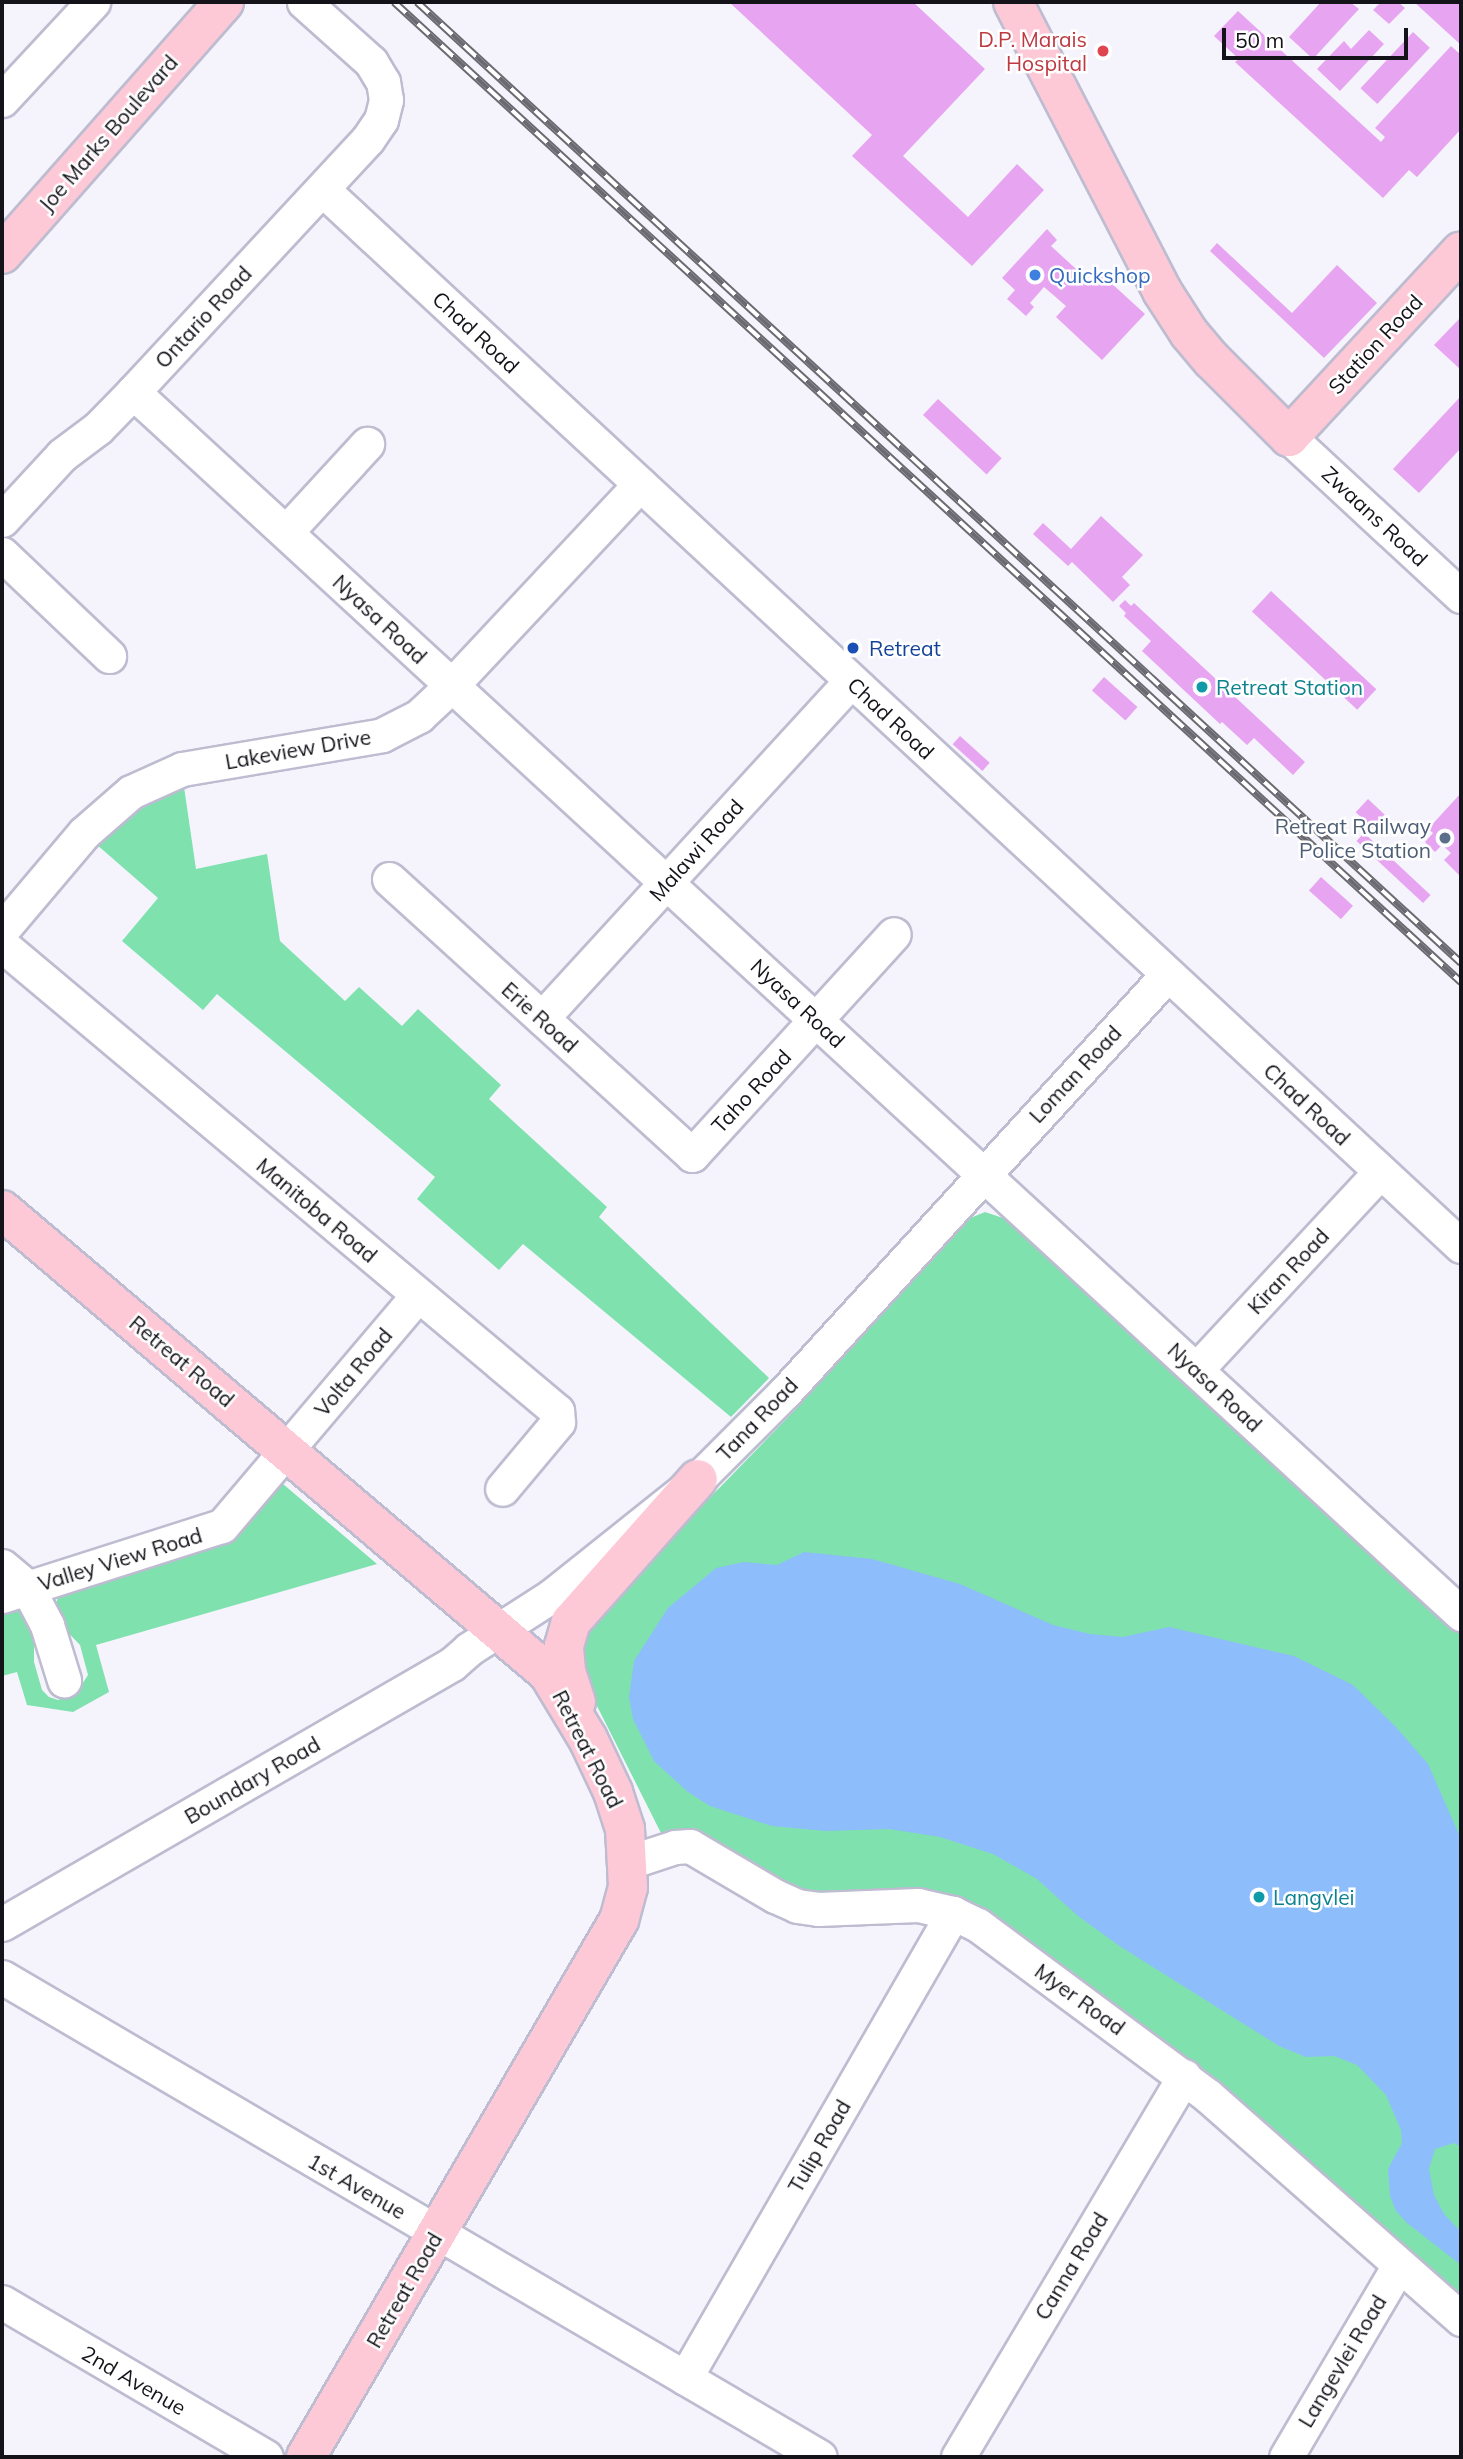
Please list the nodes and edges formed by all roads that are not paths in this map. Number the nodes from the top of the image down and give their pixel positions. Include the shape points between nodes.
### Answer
1 (93, 2) edge
2 (304, 2) edge
3 (1013, 2) edge
4 (219, 7) edge
5 (2, 100) edge
6 (322, 189) junction
7 (1461, 251) edge
8 (2, 254) edge
9 (133, 392) junction
10 (1289, 437) junction
11 (367, 444) dead end
12 (640, 484) junction
13 (2, 520) edge
14 (286, 532) junction
15 (2, 554) edge
16 (1461, 596) edge
17 (109, 656) dead end
18 (851, 681) junction
19 (452, 685) junction
20 (389, 879) dead end
21 (667, 882) junction
22 (2, 930) edge
23 (894, 934) dead end
24 (2, 945) edge
25 (1167, 975) junction
26 (542, 1018) junction
27 (816, 1020) junction
28 (692, 1155) joint
29 (1380, 1172) junction
30 (983, 1173) junction
31 (2, 1210) edge
32 (1461, 1246) edge
33 (418, 1295) junction
34 (1196, 1370) junction
35 (287, 1450) junction
36 (698, 1479) junction
37 (502, 1489) dead end
38 (2, 1566) edge
39 (14, 1591) edge
40 (1461, 1614) edge
41 (499, 1632) junction
42 (64, 1680) dead end
43 (588, 1739) junction
44 (629, 1862) junction
45 (953, 1913) junction
46 (2, 1924) edge
47 (2, 1978) edge
48 (1184, 2076) junction
49 (437, 2233) junction
50 (1399, 2265) junction
51 (2, 2302) edge
52 (1461, 2319) edge
53 (685, 2378) junction
54 (266, 2457) edge
55 (306, 2457) edge
56 (820, 2457) edge
57 (958, 2457) edge
58 (1286, 2457) edge

1 - 5 street
2 - 6 street, Ontario Road via 371,62 383,82 386,100 371,135
3 - 10 main road via 1162,291 1212,360
4 - 8 main road, Joe Marks Boulevard
6 - 9 street, Ontario Road
6 - 12 street, Chad Road
7 - 10 main road, Station Road
9 - 13 street, Ontario Road via 62,455
9 - 14 street, Nyasa Road
10 - 16 street, Zwaans Road
11 - 14 street
12 - 18 street, Chad Road
12 - 19 street, Lakeview Drive
14 - 19 street, Nyasa Road
15 - 17 street
18 - 21 street, Malawi Road
18 - 25 street, Chad Road
19 - 21 street, Nyasa Road
19 - 22 street, Lakeview Drive via 419,716 382,735 182,769 131,792 84,833
20 - 26 street, Erie Road
21 - 26 street, Malawi Road
21 - 27 street, Nyasa Road
23 - 27 street, Taho Road
24 - 33 street, Manitoba Road
25 - 29 street, Chad Road
25 - 30 street, Loman Road
26 - 28 street, Erie Road
27 - 28 street, Taho Road
27 - 30 street, Nyasa Road
29 - 32 street, Chad Road
29 - 34 street, Kiran Road
30 - 34 street, Nyasa Road
30 - 36 street, Tana Road via 785,1392
31 - 35 main road, Retreat Road
33 - 35 street, Volta Road
33 - 37 street, Manitoba Road via 559,1415
34 - 40 street, Nyasa Road
35 - 39 street, Valley View Road via 216,1530
35 - 41 main road, Retreat Road
36 - 41 street, Tana Road
36 - 43 main road via 578,1610 568,1629 566,1671
38 - 39 street
39 - 42 street via 47,1625
41 - 43 main road, Retreat Road via 548,1673
41 - 46 street, Boundary Road via 422,1682
43 - 44 main road, Retreat Road via 620,1811
44 - 45 street, Myer Road via 690,1846 797,1906 918,1905
44 - 49 main road, Retreat Road via 625,1904 607,1943
45 - 48 street, Myer Road via 978,1925
45 - 53 street, Tulip Road
47 - 49 street, 1st Avenue
48 - 50 street, Myer Road
48 - 57 street, Canna Road
49 - 53 street, 1st Avenue
49 - 55 main road, Retreat Road
50 - 52 street, Myer Road
50 - 58 street, Langevlei Road
51 - 54 street, 2nd Avenue
53 - 56 street, 1st Avenue

